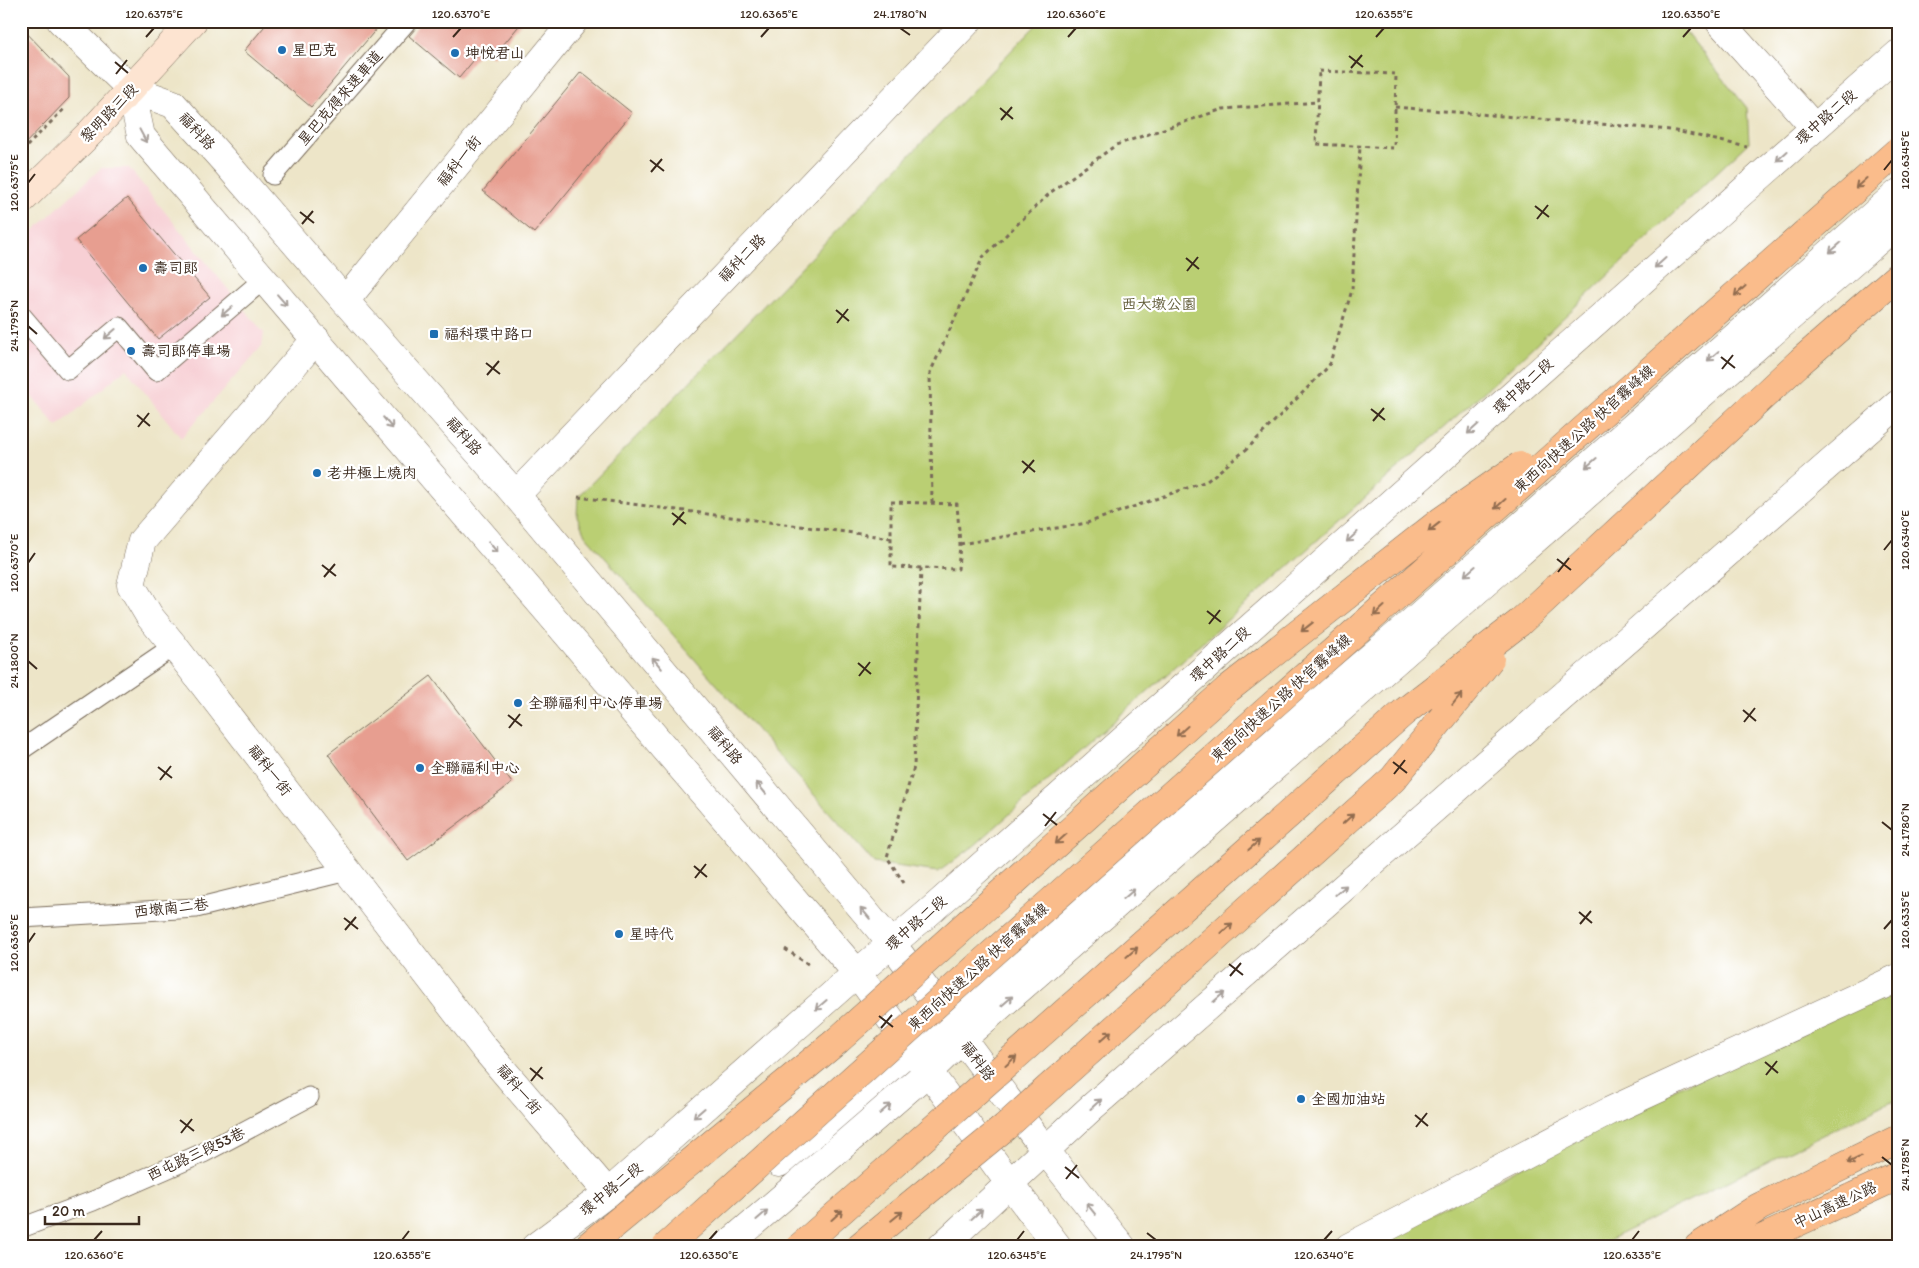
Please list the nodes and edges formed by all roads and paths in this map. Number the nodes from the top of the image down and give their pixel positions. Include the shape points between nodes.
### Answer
1 (61, 21) edge
2 (193, 21) edge
3 (407, 21) edge
4 (574, 21) edge
5 (968, 21) edge
6 (1719, 21) edge
7 (1898, 54) edge
8 (131, 89) junction
9 (1318, 102) junction
10 (66, 107) dead end
11 (1395, 107) junction
12 (1814, 127) junction
13 (1360, 146) junction
14 (1748, 148) dead end
15 (1898, 151) edge
16 (21, 152) edge
17 (273, 175) dead end
18 (1898, 192) edge
19 (21, 201) edge
20 (1898, 223) edge
21 (1898, 276) edge
22 (264, 279) junction
23 (345, 301) junction
24 (21, 314) edge
25 (316, 339) junction
26 (1631, 387) junction
27 (1898, 404) edge
28 (516, 495) junction
29 (578, 497) dead end
30 (932, 503) junction
31 (891, 538) junction
32 (960, 544) junction
33 (921, 568) junction
34 (1519, 623) junction
35 (174, 646) junction
36 (21, 750) edge
37 (347, 871) junction
38 (904, 883) dead end
39 (21, 918) edge
40 (892, 944) junction
41 (785, 949) dead end
42 (809, 965) dead end
43 (858, 973) junction
44 (1898, 978) edge
45 (945, 1018) junction
46 (962, 1039) junction
47 (911, 1049) junction
48 (929, 1071) junction
49 (309, 1097) dead end
50 (1898, 1139) edge
51 (1045, 1150) junction
52 (1898, 1176) edge
53 (1010, 1184) junction
54 (608, 1193) junction
55 (22, 1223) edge
56 (535, 1247) edge
57 (587, 1247) edge
58 (666, 1247) edge
59 (681, 1247) edge
60 (725, 1247) edge
61 (800, 1247) edge
62 (859, 1247) edge
63 (941, 1247) edge
64 (1058, 1247) edge
65 (1122, 1247) edge
66 (1349, 1247) edge
67 (1698, 1247) edge
68 (1744, 1247) edge

1 - 8 street
2 - 8 main road, 黎明路三段
3 - 17 lane, 星巴克得來速車道
4 - 23 street, 福科一街
5 - 28 street, 福科二路
6 - 12 street
7 - 12 street, 環中路二段
8 - 19 main road, 黎明路三段
8 -> 22 street via 141,136
8 - 23 street, 福科路 via 172,104
9 - 11 path via 1319,71 1396,74
9 - 13 path via 1316,144
9 - 30 path via 1223,109 1116,145 1051,192 983,257 930,373
10 - 16 path
11 - 13 path via 1394,148
11 - 14 path via 1671,130
12 -> 40 street, 環中路二段
13 - 32 path via 1352,290 1329,366 1248,448 1207,482 1087,523
15 -> 26 highway, 東西向快速公路 快官霧峰線, bridge
18 -> 45 street via 1404,629
46 -> 20 street
21 - 34 highway, bridge via 1801,361
22 -> 24 lane via 156,371 118,327 68,370
22 -> 25 street
23 - 28 street, 福科路
25 - 35 street, 福科一街 via 142,541 131,585 150,617
25 -> 43 street
26 -> 57 highway, bridge via 1442,521 1228,689 838,1040
26 -> 58 highway, 東西向快速公路 快官霧峰線, bridge
51 -> 27 street
40 -> 28 street, 福科路
29 - 31 path
30 - 31 path via 890,502
30 - 32 path via 957,504
31 - 33 path via 891,567
32 - 33 path via 958,569
33 - 38 path via 914,767 887,857
61 -> 34 highway, bridge via 1404,712
62 -> 34 highway, bridge via 1005,1127 1393,779
35 - 36 lane
35 - 37 street, 福科一街
37 - 39 lane, 西墩南二巷 via 196,908
37 - 54 street, 福科一街 via 484,1048
40 - 43 street, 環中路二段
40 - 45 street, 福科路
41 - 42 path
43 - 47 street
43 -> 54 street, 環中路二段
44 - 66 street via 1610,1111
45 - 46 street, 福科路
45 - 47 street
46 - 48 street
46 - 51 street, 福科路
47 - 48 street
47 - 59 street
48 - 53 street
60 -> 48 street
49 - 55 lane, 西屯路三段53巷 via 203,1153 93,1201
50 -> 67 highway via 1759,1207
51 - 53 street
65 -> 51 street, 福科路
52 - 68 highway, 中山高速公路
63 -> 53 street
53 - 64 street
54 - 56 street, 環中路二段

